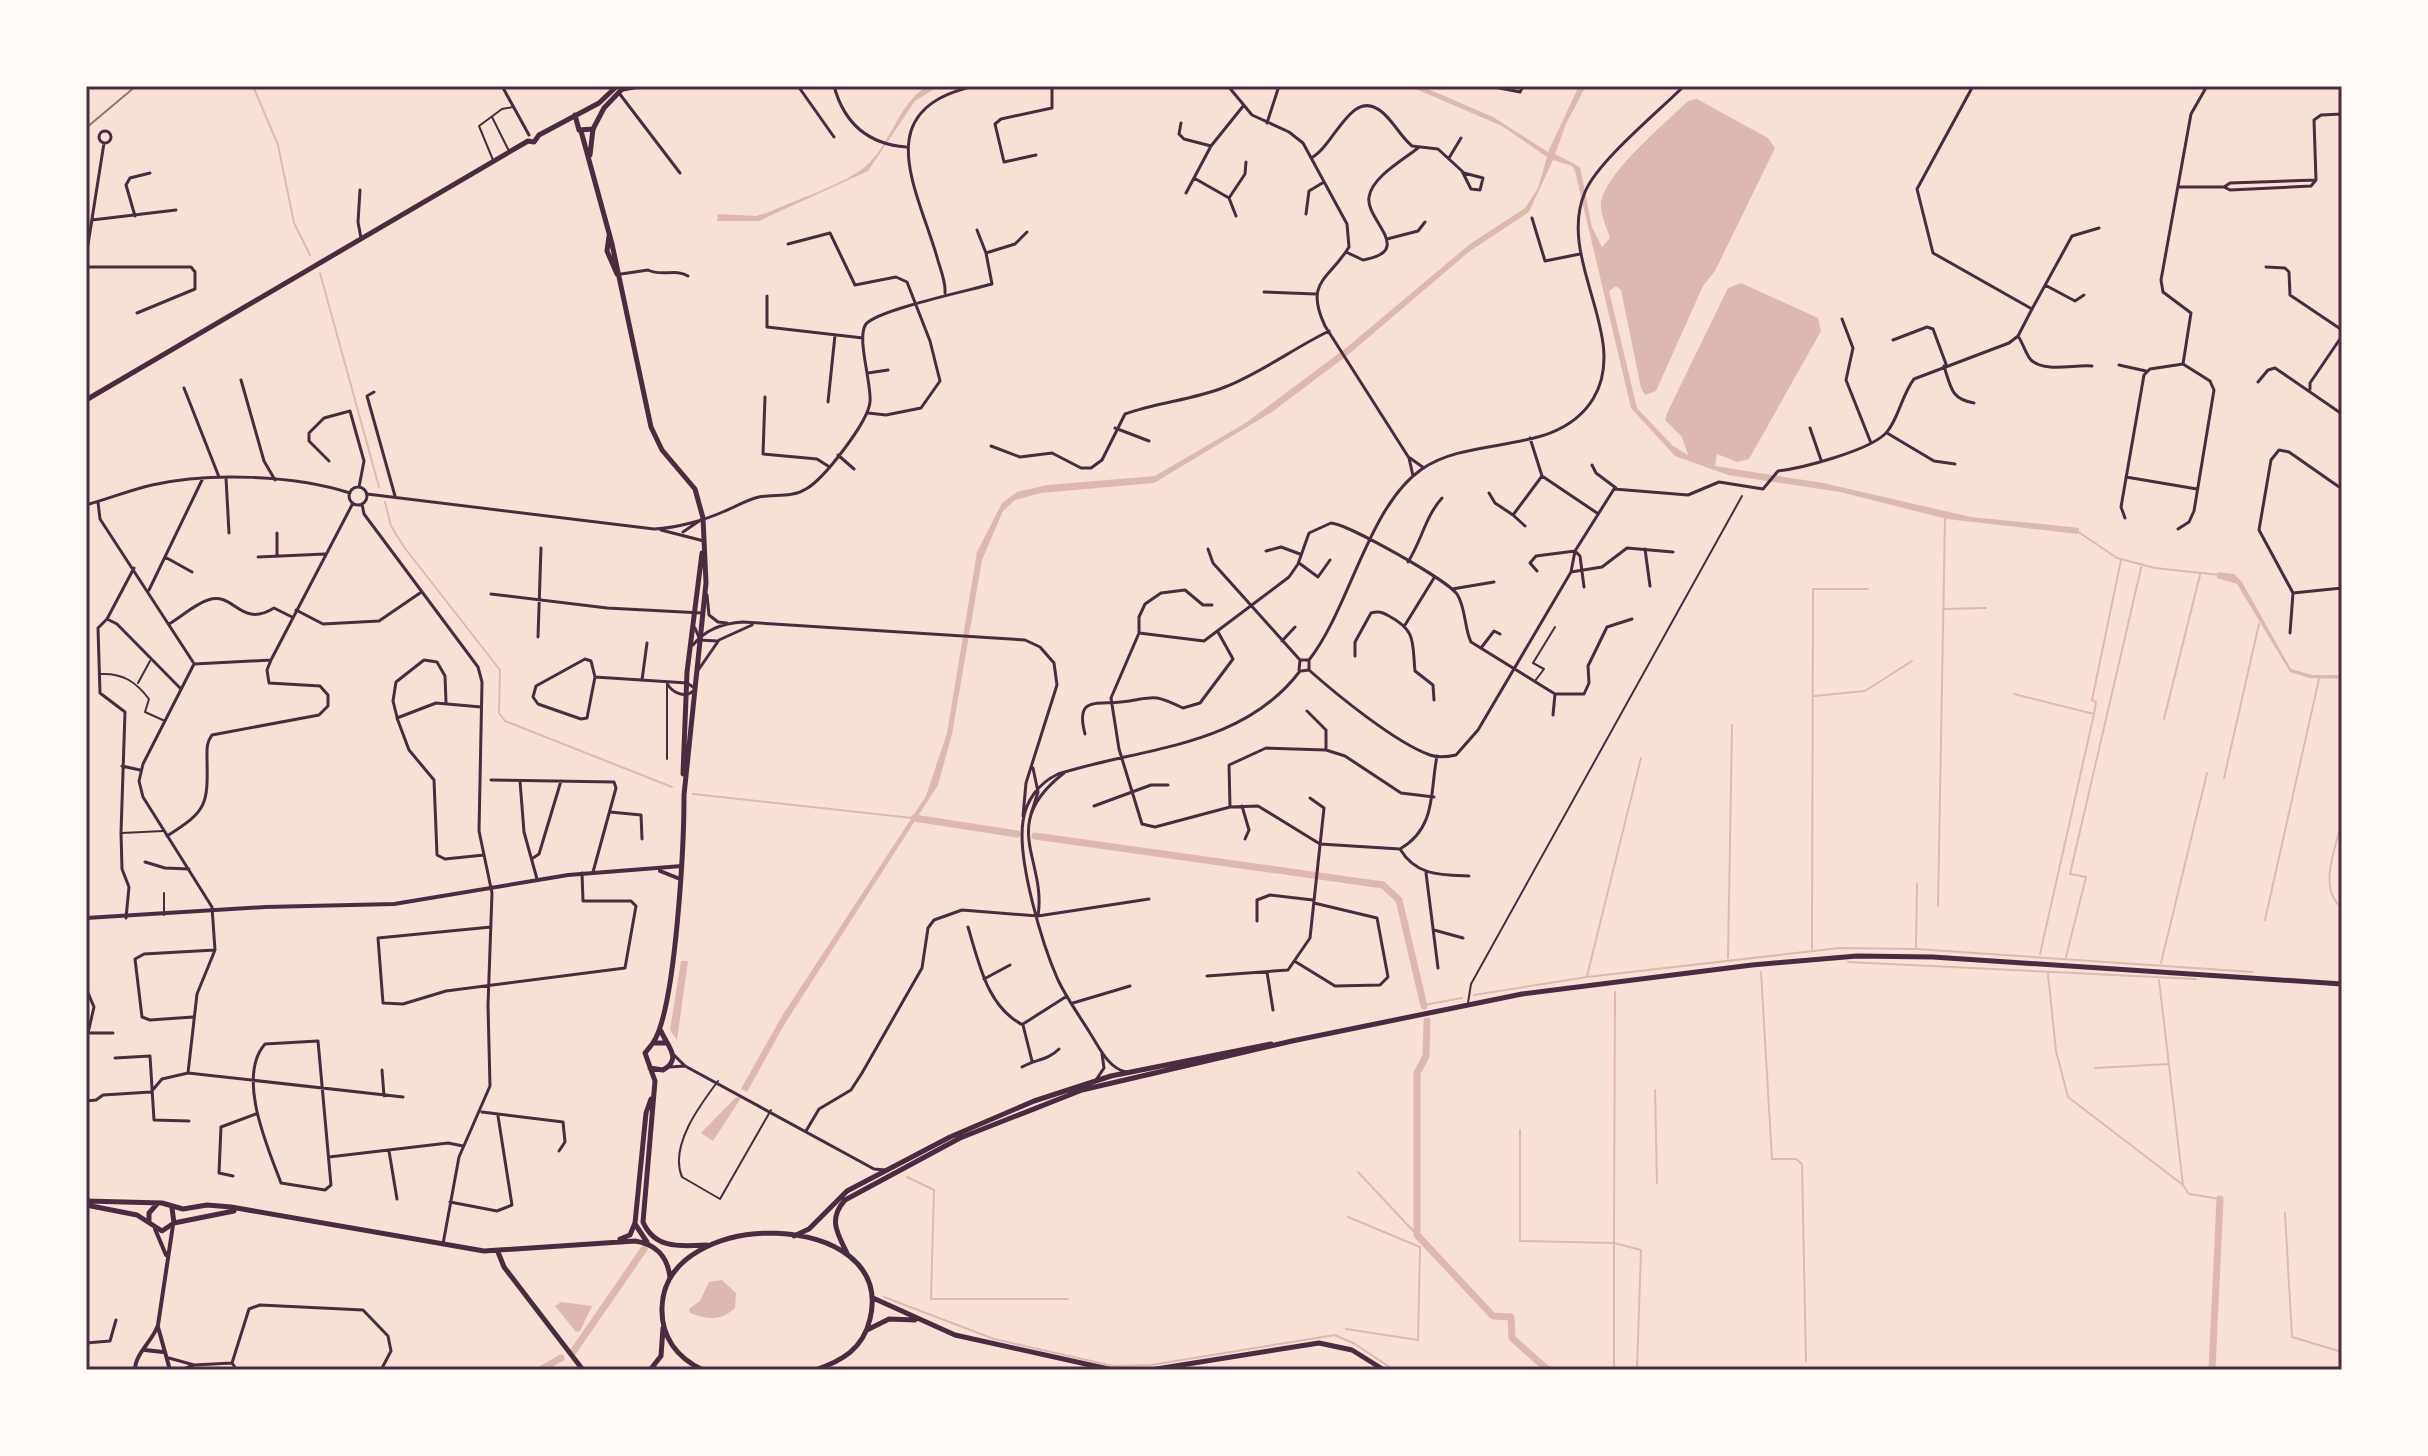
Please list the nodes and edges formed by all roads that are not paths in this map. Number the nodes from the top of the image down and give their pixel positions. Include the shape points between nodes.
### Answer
1 (502, 86) edge
2 (510, 86) edge
3 (639, 86) edge
4 (798, 86) edge
5 (834, 86) edge
6 (975, 86) edge
7 (1052, 86) edge
8 (1228, 86) edge
9 (1279, 86) edge
10 (1489, 86) edge
11 (1523, 86) edge
12 (1684, 86) edge
13 (1973, 86) edge
14 (2207, 86) edge
15 (621, 88) edge
16 (505, 92) junction
17 (1244, 105) junction
18 (513, 107) junction
19 (586, 109) junction
20 (494, 114) junction
21 (2342, 114) edge
22 (575, 115) junction
23 (597, 119) junction
24 (1181, 123) dead end
25 (1267, 123) junction
26 (557, 127) junction
27 (578, 129) junction
28 (593, 129) junction
29 (834, 137) dead end
30 (531, 138) junction
31 (1461, 138) dead end
32 (104, 143) dead end
33 (1211, 146) junction
34 (906, 147) junction
35 (1419, 148) junction
36 (509, 152) junction
37 (1036, 155) dead end
38 (590, 156) junction
39 (1311, 158) junction
40 (1449, 158) junction
41 (494, 161) junction
42 (1246, 162) dead end
43 (150, 173) dead end
44 (680, 173) dead end
45 (1464, 173) junction
46 (1194, 178) junction
47 (1324, 182) junction
48 (2179, 187) junction
49 (360, 190) dead end
50 (1186, 193) dead end
51 (1229, 198) junction
52 (176, 210) dead end
53 (1306, 214) dead end
54 (135, 216) junction
55 (1236, 216) dead end
56 (1532, 218) dead end
57 (92, 220) junction
58 (1425, 222) dead end
59 (2099, 228) dead end
60 (977, 230) dead end
61 (1027, 232) dead end
62 (361, 238) junction
63 (1387, 239) junction
64 (788, 244) dead end
65 (1346, 252) junction
66 (986, 253) junction
67 (1581, 254) junction
68 (86, 257) edge
69 (86, 267) edge
70 (2266, 267) dead end
71 (617, 275) junction
72 (688, 276) dead end
73 (2045, 285) junction
74 (1264, 292) dead end
75 (944, 294) junction
76 (1316, 294) junction
77 (2084, 295) dead end
78 (767, 296) dead end
79 (915, 306) junction
80 (2032, 309) junction
81 (137, 313) dead end
82 (1842, 319) dead end
83 (2342, 330) edge
84 (1329, 331) junction
85 (835, 335) junction
86 (2018, 336) junction
87 (2342, 336) edge
88 (863, 338) junction
89 (1893, 340) dead end
90 (2183, 364) junction
91 (2119, 365) dead end
92 (1946, 366) junction
93 (2092, 366) dead end
94 (888, 370) dead end
95 (2146, 371) junction
96 (868, 373) junction
97 (241, 380) dead end
98 (2258, 382) dead end
99 (184, 388) dead end
100 (2310, 389) junction
101 (374, 392) dead end
102 (765, 397) dead end
103 (86, 400) edge
104 (828, 402) dead end
105 (1974, 403) dead end
106 (868, 413) junction
107 (2342, 414) edge
108 (1115, 428) junction
109 (1810, 428) dead end
110 (1887, 433) junction
111 (1530, 438) junction
112 (1149, 441) dead end
113 (1871, 443) junction
114 (991, 446) dead end
115 (838, 455) junction
116 (1409, 458) junction
117 (1821, 460) junction
118 (329, 461) dead end
119 (1955, 464) dead end
120 (1592, 465) dead end
121 (828, 466) junction
122 (1424, 468) junction
123 (854, 469) dead end
124 (1413, 476) junction
125 (1542, 476) junction
126 (219, 477) junction
127 (2126, 477) junction
128 (203, 478) junction
129 (226, 478) junction
130 (275, 480) junction
131 (359, 487) junction
132 (1616, 488) junction
133 (2197, 489) junction
134 (2342, 489) edge
135 (350, 493) junction
136 (1489, 493) dead end
137 (367, 494) junction
138 (395, 496) junction
139 (1742, 496) dead end
140 (1442, 498) dead end
141 (98, 502) junction
142 (353, 503) junction
143 (362, 504) junction
144 (86, 505) edge
145 (1597, 513) junction
146 (1513, 515) junction
147 (703, 518) junction
148 (2125, 518) dead end
149 (1525, 526) dead end
150 (654, 529) junction
151 (2178, 529) dead end
152 (229, 533) dead end
153 (277, 533) dead end
154 (679, 534) junction
155 (1372, 540) junction
156 (704, 541) junction
157 (541, 548) dead end
158 (1208, 549) dead end
159 (1645, 549) junction
160 (1266, 551) dead end
161 (1575, 551) junction
162 (1673, 552) dead end
163 (325, 554) junction
164 (1301, 554) junction
165 (277, 556) junction
166 (165, 557) junction
167 (258, 557) dead end
168 (1330, 560) dead end
169 (1408, 562) junction
170 (1299, 563) junction
171 (134, 568) junction
172 (1583, 570) junction
173 (1537, 571) dead end
174 (192, 572) dead end
175 (1571, 572) junction
176 (1434, 578) junction
177 (1494, 582) dead end
178 (706, 583) junction
179 (1650, 586) dead end
180 (1584, 587) dead end
181 (2342, 588) edge
182 (1452, 589) junction
183 (149, 591) junction
184 (422, 592) junction
185 (2293, 593) junction
186 (491, 594) dead end
187 (541, 600) junction
188 (1212, 605) dead end
189 (1250, 607) junction
190 (296, 610) junction
191 (697, 614) junction
192 (292, 617) junction
193 (107, 619) junction
194 (1632, 619) dead end
195 (731, 623) junction
196 (756, 623) junction
197 (169, 624) junction
198 (1405, 625) junction
199 (1295, 627) dead end
200 (1555, 627) dead end
201 (1218, 632) junction
202 (1139, 633) junction
203 (2290, 633) dead end
204 (1500, 634) dead end
205 (538, 637) dead end
206 (699, 638) junction
207 (719, 640) junction
208 (1282, 641) junction
209 (647, 643) dead end
210 (690, 648) junction
211 (1481, 648) junction
212 (1355, 656) dead end
213 (151, 659) junction
214 (271, 660) junction
215 (1300, 660) junction
216 (1309, 660) junction
217 (194, 664) junction
218 (1514, 669) junction
219 (1309, 670) junction
220 (1300, 671) junction
221 (698, 672) junction
222 (100, 674) junction
223 (595, 677) junction
224 (642, 680) junction
225 (1534, 682) junction
226 (667, 683) junction
227 (687, 683) junction
228 (137, 684) junction
229 (181, 689) junction
230 (696, 689) junction
231 (1555, 694) junction
232 (686, 695) junction
233 (1434, 700) dead end
234 (446, 702) junction
235 (1110, 702) junction
236 (481, 707) junction
237 (1307, 711) dead end
238 (1553, 715) dead end
239 (397, 718) junction
240 (165, 721) junction
241 (1085, 734) dead end
242 (1326, 750) junction
243 (1437, 756) junction
244 (1121, 757) junction
245 (667, 759) dead end
246 (1033, 760) junction
247 (122, 766) junction
248 (140, 770) junction
249 (1066, 772) junction
250 (1033, 778) junction
251 (491, 780) dead end
252 (561, 780) junction
253 (520, 781) junction
254 (1044, 782) junction
255 (1026, 783) junction
256 (1168, 785) dead end
257 (1130, 792) junction
258 (1037, 793) junction
259 (684, 795) junction
260 (1434, 797) junction
261 (1310, 798) dead end
262 (1094, 806) dead end
263 (1242, 806) junction
264 (1230, 807) junction
265 (610, 812) junction
266 (1023, 818) junction
267 (121, 833) junction
268 (166, 833) junction
269 (642, 839) dead end
270 (1245, 839) dead end
271 (1029, 842) junction
272 (1023, 843) junction
273 (1320, 844) junction
274 (1400, 849) junction
275 (484, 855) junction
276 (533, 858) junction
277 (145, 862) dead end
278 (682, 866) junction
279 (189, 869) junction
280 (653, 870) junction
281 (593, 872) junction
282 (582, 873) junction
283 (1426, 873) junction
284 (1469, 876) dead end
285 (538, 879) junction
286 (680, 879) junction
287 (1036, 886) junction
288 (1030, 887) junction
289 (492, 888) junction
290 (164, 893) dead end
291 (1149, 899) dead end
292 (1313, 902) junction
293 (212, 911) junction
294 (164, 915) junction
295 (1038, 916) junction
296 (86, 918) edge
297 (126, 918) junction
298 (1257, 921) dead end
299 (491, 927) junction
300 (968, 927) dead end
301 (1434, 930) junction
302 (1463, 938) dead end
303 (215, 950) junction
304 (1296, 962) junction
305 (1010, 965) dead end
306 (1438, 968) dead end
307 (1267, 972) junction
308 (1207, 976) dead end
309 (984, 979) junction
310 (2342, 984) edge
311 (489, 986) junction
312 (1130, 986) dead end
313 (86, 988) edge
314 (1067, 996) junction
315 (1071, 1003) junction
316 (1468, 1004) junction
317 (1273, 1010) dead end
318 (193, 1017) junction
319 (1023, 1025) junction
320 (661, 1030) junction
321 (87, 1033) edge
322 (113, 1033) dead end
323 (1292, 1041) junction
324 (653, 1043) junction
325 (666, 1043) junction
326 (1059, 1049) dead end
327 (1101, 1050) junction
328 (674, 1055) junction
329 (115, 1058) dead end
330 (1032, 1061) junction
331 (685, 1066) junction
332 (1022, 1067) dead end
333 (650, 1068) junction
334 (666, 1069) junction
335 (382, 1070) dead end
336 (1132, 1072) junction
337 (188, 1073) junction
338 (1095, 1080) junction
339 (655, 1081) junction
340 (718, 1081) junction
341 (255, 1082) junction
342 (155, 1087) junction
343 (322, 1089) junction
344 (653, 1094) junction
345 (384, 1096) junction
346 (403, 1097) dead end
347 (86, 1101) edge
348 (771, 1110) junction
349 (482, 1112) junction
350 (256, 1114) junction
351 (498, 1116) junction
352 (189, 1121) dead end
353 (806, 1131) junction
354 (464, 1147) junction
355 (389, 1151) junction
356 (559, 1151) dead end
357 (329, 1157) junction
358 (889, 1169) junction
359 (233, 1176) dead end
360 (397, 1199) dead end
361 (450, 1202) junction
362 (86, 1203) edge
363 (158, 1204) junction
364 (171, 1207) junction
365 (247, 1211) junction
366 (149, 1221) junction
367 (635, 1223) junction
368 (173, 1224) junction
369 (155, 1229) junction
370 (794, 1236) junction
371 (615, 1240) junction
372 (443, 1244) junction
373 (648, 1244) junction
374 (708, 1245) junction
375 (498, 1252) junction
376 (847, 1253) junction
377 (167, 1261) junction
378 (670, 1278) junction
379 (872, 1297) junction
380 (116, 1320) dead end
381 (919, 1321) junction
382 (663, 1323) junction
383 (158, 1325) junction
384 (866, 1331) junction
385 (86, 1343) edge
386 (145, 1350) junction
387 (167, 1356) junction
388 (135, 1363) junction
389 (232, 1363) junction
390 (194, 1365) junction
391 (819, 1369) edge
392 (129, 1370) edge
393 (135, 1370) edge
394 (170, 1370) edge
395 (181, 1370) edge
396 (237, 1370) edge
397 (381, 1370) edge
398 (583, 1370) edge
399 (650, 1370) edge
400 (703, 1370) edge
401 (1113, 1370) edge
402 (1150, 1370) edge
403 (1384, 1370) edge

1 - 16 street
2 - 16 street
3 - 15 main road
4 - 29 street
5 - 34 street via 859,131
6 - 34 street via 948,93 925,107 911,125
7 - 37 street via 1052,108 995,124 1004,162
8 - 17 street
9 - 25 street
10 - 11 street via 1520,92
12 - 67 street via 1588,185 1577,225
13 - 80 street via 1917,189 1933,253
14 - 48 street via 2193,109
15 - 19 main road
15 - 23 main road
15 - 44 street
16 - 18 street
17 - 25 street
17 - 33 street
18 - 20 lane
18 - 30 street
19 - 22 main road
19 - 23 main road
20 - 36 lane
20 - 41 lane via 479,129
21 - 48 street via 2314,120 2316,180 2311,186
22 - 26 main road
22 - 27 main road
23 - 28 main road
24 - 33 street via 1184,139
25 - 39 street via 1298,138
26 - 27 main road
26 - 30 main road
27 - 28 main road
27 - 38 main road
28 - 38 main road
30 - 36 main road
31 - 40 street
32 - 57 street
33 - 46 street
34 - 75 street
35 - 39 street via 1407,143 1382,112 1362,105
35 - 40 street via 1434,147
35 - 63 street via 1381,178 1369,196
36 - 41 main road
38 - 71 main road
39 - 47 street
40 - 45 street
41 - 62 main road
42 - 51 street via 1245,174
43 - 54 street via 130,178 126,185
45 - 45 street via 1471,189 1480,190 1483,178
46 - 50 street
46 - 51 street
47 - 53 street via 1309,191
47 - 65 street via 1349,231
48 - 90 street via 2161,280 2163,292 2191,313
49 - 62 street
51 - 55 street
52 - 54 street
54 - 57 street
56 - 67 street via 1545,261
57 - 68 street
58 - 63 street via 1418,231
59 - 73 street via 2072,236
60 - 66 street
61 - 66 street via 1015,244
62 - 103 main road
63 - 65 street via 1384,251 1372,259
64 - 79 street via 830,233 855,285 903,279
65 - 76 street via 1323,276
66 - 75 street via 992,284
67 - 111 street via 1604,350 1602,376 1580,414 1558,429
69 - 81 street via 191,267 195,272 195,289
70 - 83 street via 2285,268 2290,295
71 - 72 street via 648,270
71 - 147 main road via 654,435 695,489
73 - 77 street via 2075,301
73 - 80 street
74 - 76 street
75 - 79 street
76 - 84 street
78 - 85 street via 767,327
79 - 88 street via 871,319
79 - 106 street via 940,381 921,408
80 - 86 street
82 - 113 street via 1853,348 1846,380
84 - 108 street via 1229,386 1194,399 1146,406 1125,414
84 - 116 street
85 - 88 street
85 - 104 street
86 - 92 street
86 - 93 street via 2035,363
87 - 100 street
88 - 96 street
89 - 92 street via 1933,329
90 - 95 street
90 - 133 street via 2210,381 2214,390
91 - 95 street
92 - 105 street via 1953,395
92 - 110 street via 1914,379
94 - 96 street
95 - 127 street
96 - 106 street
97 - 130 street via 264,461
98 - 100 street via 2275,368
99 - 126 street
100 - 107 street
101 - 138 street via 367,396
102 - 121 street via 761,452 817,459
106 - 115 street
108 - 112 street
108 - 114 street via 1102,460 1091,468 1052,453 1015,456
109 - 117 street
110 - 113 street
110 - 119 street via 1934,461
111 - 122 street via 1453,455
111 - 125 street
113 - 117 street
115 - 121 street
115 - 123 street
116 - 122 street
116 - 124 street
117 - 132 street via 1778,471 1765,488 1754,490 1719,482 1688,495
118 - 131 street via 309,441 309,433 324,418 350,411 364,461
120 - 132 street
121 - 147 street via 797,494 751,499
122 - 124 street
124 - 155 street via 1395,496
125 - 145 street
125 - 146 street
126 - 128 street
126 - 129 street
127 - 133 street
127 - 148 street via 2121,507
128 - 141 street via 151,485
128 - 166 street
129 - 130 street
129 - 152 street
130 - 135 street
131 - 135 street
131 - 137 street
132 - 145 street
133 - 151 street via 2189,522
134 - 185 street via 2289,452 2279,450 2271,460 2259,530
135 - 142 street
136 - 146 street
137 - 138 street
137 - 143 street
138 - 150 street
139 - 316 lane via 1471,984
140 - 169 street via 1428,513 1422,539
141 - 144 street
141 - 171 street via 100,519
142 - 143 street
142 - 163 street
143 - 184 street
145 - 161 street
146 - 149 street
147 - 150 street
147 - 154 street
147 - 156 main road
150 - 154 street
153 - 165 street
154 - 156 street
155 - 164 street via 1338,524 1324,524 1309,533
155 - 169 street
155 - 216 street
156 - 178 main road
156 - 191 main road
157 - 187 street
158 - 189 street via 1213,563
159 - 162 street
159 - 172 street via 1627,548 1602,567
159 - 179 street
160 - 164 street via 1281,547
161 - 172 street
161 - 173 street via 1536,556 1530,563
161 - 175 street
163 - 165 street
163 - 190 street
164 - 170 street
165 - 167 street
166 - 174 street
166 - 183 street
168 - 170 street via 1318,577
169 - 176 street
170 - 189 street
171 - 183 street
171 - 193 street
172 - 175 street
172 - 180 street
175 - 218 street
176 - 182 street
176 - 198 street
177 - 182 street
178 - 191 main road
178 - 195 street via 709,615
181 - 185 street
182 - 211 street via 1462,604 1471,642
183 - 197 street
184 - 190 street via 379,621 323,624
184 - 236 street via 478,667
185 - 203 street
186 - 187 street
187 - 191 street
187 - 205 street
188 - 202 street via 1205,606 1185,590 1161,593 1141,610
189 - 201 street
189 - 208 street
190 - 192 street
191 - 206 main road
191 - 210 main road
192 - 197 street via 274,608 252,617 220,599 208,600
192 - 214 street
193 - 213 street
193 - 222 street via 98,628
194 - 231 street via 1607,627 1588,666 1584,694
195 - 196 street
195 - 206 street
196 - 207 street
196 - 246 street via 1036,644 1052,658 1057,681
197 - 217 street
198 - 212 street via 1382,612 1371,613 1355,642
198 - 233 street via 1415,671 1433,685
199 - 208 street
200 - 225 lane via 1533,663 1544,669
201 - 202 street via 1196,642
201 - 235 street via 1233,659 1200,703 1183,708 1153,695
202 - 235 street
204 - 211 street via 1488,634
206 - 207 street
206 - 210 street
206 - 221 main road
207 - 221 street
208 - 215 street
209 - 224 street
210 - 227 main road
211 - 218 street
213 - 228 lane
213 - 229 street
214 - 217 street
214 - 268 street via 269,683 320,686 328,695 328,706 319,715 212,735 207,745 208,799 192,820
215 - 216 street
215 - 220 street
216 - 219 street
217 - 229 street
218 - 225 street
218 - 243 street via 1464,749
219 - 220 street
219 - 243 street via 1380,724
220 - 244 street via 1280,695 1238,724 1198,740
221 - 230 main road
222 - 228 lane
222 - 247 street via 103,697 125,712
223 - 223 street via 591,661 585,659 536,686 533,697 538,704 587,718
223 - 224 street
224 - 226 street
225 - 231 street
226 - 227 street
226 - 232 street
226 - 245 lane
227 - 230 street
227 - 232 main road
228 - 240 lane via 149,699 145,712
229 - 240 street
230 - 232 street
230 - 259 main road
231 - 238 street
232 - 259 main road
234 - 236 street
234 - 239 street
234 - 239 street via 443,670 437,662 424,660 396,682
235 - 241 street via 1087,706 1081,720
235 - 244 street
236 - 275 street via 479,831
237 - 242 street via 1326,730
239 - 275 street via 409,750 431,773 436,787 437,855
240 - 248 street
242 - 260 street via 1345,756 1401,793
242 - 264 street via 1266,748 1233,761 1228,774
243 - 260 street
244 - 249 street
244 - 257 street
246 - 250 street
246 - 255 street
247 - 248 street
247 - 267 street
248 - 268 street via 141,793
249 - 254 street
249 - 258 street
250 - 254 street
250 - 258 street
251 - 253 street
252 - 253 street
252 - 265 street via 614,782
252 - 276 street via 539,854
253 - 276 street via 524,832
254 - 258 street
255 - 258 street
255 - 266 street
256 - 257 street
257 - 262 street
257 - 264 street via 1137,818 1149,827
258 - 266 street
258 - 271 street
259 - 278 main road
260 - 274 street via 1417,832
261 - 273 street via 1324,808
263 - 264 street
263 - 270 street via 1249,830
263 - 273 street via 1258,806
265 - 269 street via 641,815
265 - 281 street
266 - 272 street
267 - 268 lane
267 - 297 street via 122,869 129,887
268 - 279 street
271 - 272 street
271 - 287 street
272 - 288 street
273 - 274 street
273 - 292 street
274 - 283 street
275 - 289 street
276 - 285 street
277 - 279 street
278 - 280 street
278 - 286 main road
279 - 293 street
280 - 281 street
280 - 286 street
281 - 282 street
282 - 285 street
282 - 311 street via 583,901 631,901 636,906 625,968
283 - 284 street
283 - 301 street
285 - 289 street
286 - 320 main road
287 - 288 street
287 - 295 street
288 - 295 street
289 - 293 street via 394,904
289 - 299 street
290 - 294 lane
291 - 295 street
292 - 298 street via 1266,895 1257,900
292 - 304 street via 1310,938
292 - 304 street via 1368,913 1380,922 1388,977 1380,985 1335,986
293 - 294 street
293 - 303 street
294 - 297 street
295 - 314 street
295 - 353 street via 962,910 929,923 922,968 862,1073 851,1090 819,1109
296 - 297 street
299 - 311 street
299 - 311 street via 381,936 377,941 386,1005
300 - 309 street
301 - 302 street
301 - 306 street
303 - 318 street
303 - 318 street via 135,959 142,1017
304 - 307 street via 1288,970
305 - 309 street
307 - 308 street
307 - 317 street
309 - 319 street via 1006,1017
310 - 316 main road via 1857,956 1647,977
311 - 349 street via 490,1086
312 - 315 street
313 - 321 street via 94,1007
314 - 315 street
314 - 319 street
315 - 327 street
316 - 323 main road
318 - 337 street
319 - 330 street
320 - 324 main road
320 - 325 main road
321 - 322 street
323 - 336 main road
323 - 376 main road via 1082,1090 960,1138 845,1200 834,1225
324 - 325 main road
324 - 333 main road via 644,1057
325 - 328 main road
326 - 330 street via 1049,1059
327 - 336 street via 1115,1068
327 - 338 street via 1104,1068
328 - 331 street
328 - 334 main road
329 - 342 street via 150,1056
330 - 332 street
331 - 334 street
331 - 340 street
333 - 334 main road
333 - 339 main road
334 - 339 main road
335 - 345 street
336 - 338 main road
337 - 341 street
337 - 342 street via 162,1079
338 - 358 main road via 989,1119
339 - 344 main road
340 - 348 street
340 - 348 lane via 683,1139 678,1164 682,1177 720,1199
341 - 343 street
341 - 343 street via 258,1052 265,1044 318,1041
341 - 350 street
342 - 347 street via 151,1092
342 - 352 street via 154,1120
343 - 345 street
343 - 357 street
344 - 367 main road via 646,1113
344 - 374 main road via 645,1228 669,1245
345 - 346 street
348 - 353 street
349 - 351 street
349 - 354 street
350 - 357 street via 281,1183 325,1190 331,1185
350 - 359 street via 221,1127 219,1173
351 - 356 street via 563,1122 565,1142
351 - 361 street via 512,1205 497,1211
353 - 358 street via 877,1170
354 - 355 street via 448,1143
354 - 361 street
355 - 357 street
355 - 360 street
358 - 370 main road via 840,1196 809,1229
361 - 372 street
362 - 363 main road
362 - 366 main road
363 - 364 main road
363 - 366 main road
364 - 365 main road
364 - 368 main road
365 - 368 main road via 223,1211
365 - 372 main road
366 - 369 main road
367 - 371 main road via 630,1235
367 - 373 main road
368 - 369 main road
368 - 377 street
369 - 377 street
370 - 374 main road via 745,1236
370 - 376 main road via 819,1239
371 - 373 main road
371 - 375 main road
372 - 375 main road
373 - 378 main road via 664,1256
374 - 378 main road via 682,1262
375 - 398 main road
376 - 379 main road
377 - 383 street
378 - 382 main road via 662,1303
379 - 381 main road
379 - 384 main road
380 - 385 street via 110,1341
381 - 384 main road via 889,1319
381 - 401 main road via 971,1340
382 - 399 main road via 661,1356
382 - 400 main road via 677,1352
383 - 386 street
383 - 387 street
384 - 391 main road via 846,1357
386 - 387 street
386 - 388 street
387 - 390 street
387 - 394 street
388 - 392 street
388 - 393 street
389 - 390 street
389 - 396 street
389 - 397 street via 249,1309 319,1306 363,1310 373,1318 391,1347
390 - 395 street
402 - 403 main road via 1319,1343 1352,1350

